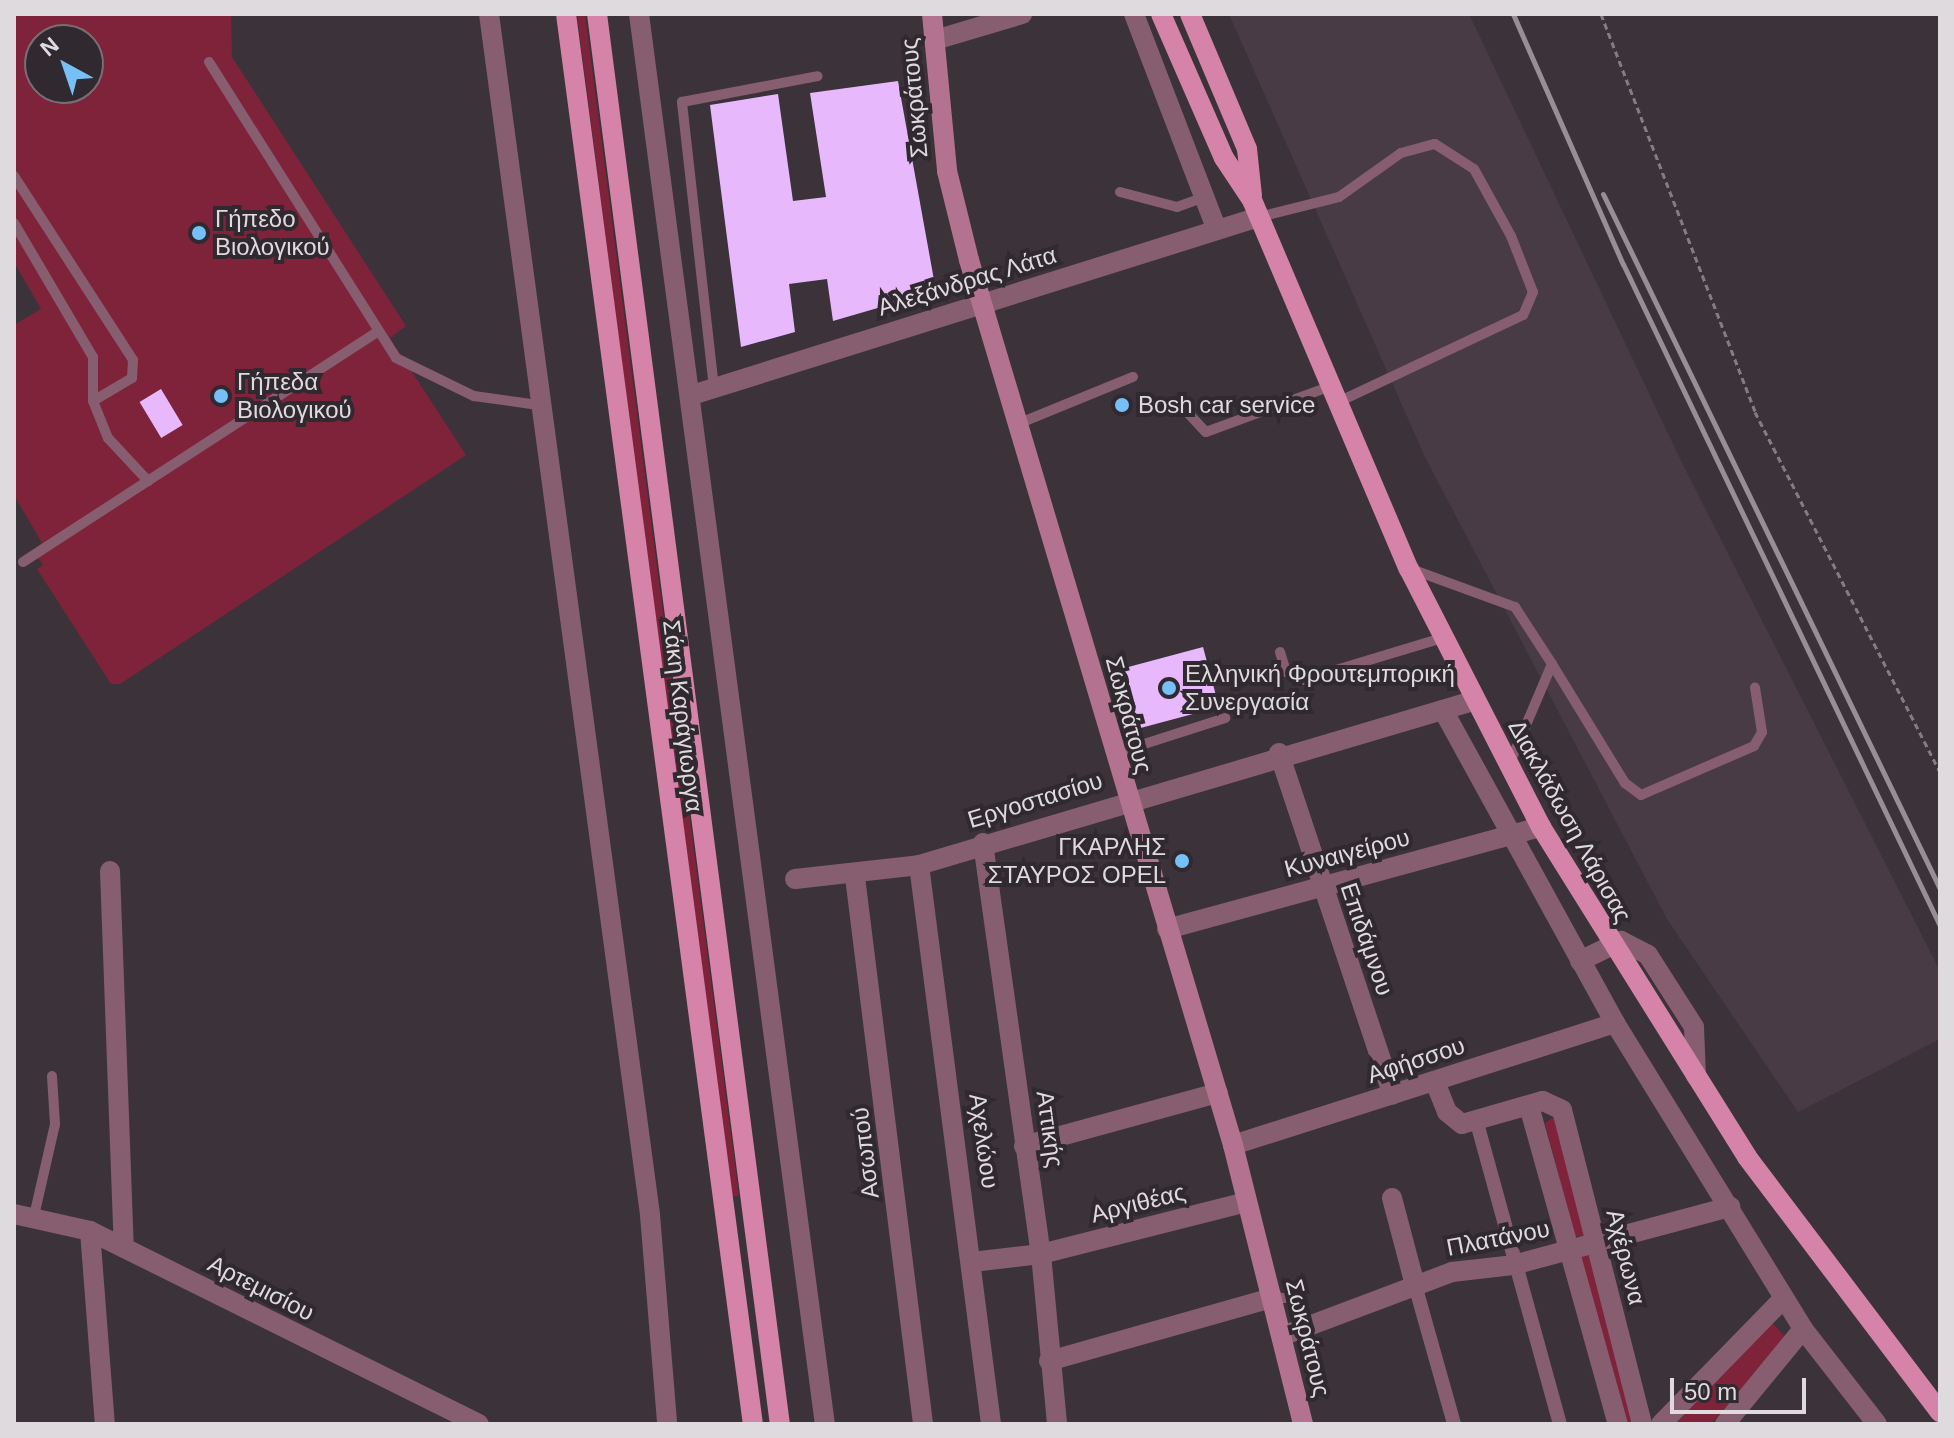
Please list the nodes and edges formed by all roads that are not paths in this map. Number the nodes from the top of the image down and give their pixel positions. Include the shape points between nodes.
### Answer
1 (489, 14) edge
2 (566, 14) edge
3 (597, 14) edge
4 (639, 14) edge
5 (932, 14) edge
6 (1022, 14) edge
7 (1134, 14) edge
8 (1161, 14) edge
9 (1195, 18) edge
10 (935, 40) junction
11 (209, 62) dead end
12 (818, 76) dead end
13 (14, 176) edge
14 (1120, 192) dead end
15 (1204, 197) junction
16 (1256, 208) junction
17 (14, 223) edge
18 (1217, 230) junction
19 (981, 304) junction
20 (375, 333) junction
21 (1133, 377) dead end
22 (714, 388) junction
23 (1335, 394) junction
24 (692, 395) junction
25 (93, 401) junction
26 (538, 405) junction
27 (1188, 413) dead end
28 (1020, 423) junction
29 (148, 481) junction
30 (23, 562) dead end
31 (1409, 569) junction
32 (1442, 638) junction
33 (1280, 652) dead end
34 (1552, 664) junction
35 (1755, 688) dead end
36 (1473, 701) junction
37 (1443, 710) junction
38 (1225, 718) dead end
39 (1279, 753) junction
40 (1112, 754) junction
41 (1508, 767) junction
42 (1125, 800) junction
43 (1541, 827) junction
44 (1509, 836) junction
45 (983, 843) junction
46 (919, 865) junction
47 (110, 871) dead end
48 (855, 877) junction
49 (795, 879) dead end
50 (1322, 887) junction
51 (1167, 929) junction
52 (1609, 943) junction
53 (1580, 961) junction
54 (1615, 1023) junction
55 (52, 1076) dead end
56 (1435, 1082) junction
57 (1697, 1083) junction
58 (1218, 1093) junction
59 (1393, 1095) junction
60 (1529, 1106) junction
61 (1477, 1123) junction
62 (1233, 1145) junction
63 (1024, 1146) junction
64 (1392, 1198) dead end
65 (1247, 1202) junction
66 (1730, 1207) junction
67 (24, 1215) edge
68 (90, 1231) junction
69 (1596, 1244) junction
70 (124, 1248) junction
71 (1569, 1251) junction
72 (1041, 1254) junction
73 (972, 1262) junction
74 (1513, 1265) junction
75 (1415, 1285) junction
76 (1272, 1298) junction
77 (1784, 1298) junction
78 (1803, 1329) junction
79 (1287, 1332) junction
80 (1049, 1361) junction
81 (1940, 1412) edge
82 (751, 1420) edge
83 (105, 1424) edge
84 (479, 1424) edge
85 (667, 1424) edge
86 (780, 1424) edge
87 (825, 1424) edge
88 (923, 1424) edge
89 (991, 1424) edge
90 (1057, 1424) edge
91 (1303, 1424) edge
92 (1454, 1424) edge
93 (1560, 1424) edge
94 (1618, 1424) edge
95 (1642, 1424) edge
96 (1661, 1424) edge
97 (1725, 1424) edge
98 (1877, 1424) edge

1 - 26 street
2 - 82 main road, Σάκη Καράγιωργα
3 - 86 main road, Σάκη Καράγιωργα
4 - 24 street
5 - 10 main road, Σωκράτους
6 - 10 street
7 - 15 street
8 - 16 main road, Διακλάδωση Λάρισας via 1224,158
9 - 16 main road, Διακλάδωση Λάρισας via 1247,149
10 - 19 main road, Σωκράτους via 947,171
11 - 20 lane
12 - 22 lane via 682,102
13 - 25 lane via 136,367 132,378
14 - 15 lane via 1177,207
15 - 18 street
16 - 18 street, Αλεξάνδρας Λάτα
16 - 23 main road, Διακλάδωση Λάρισας
16 - 23 lane via 1339,197 1401,153 1435,144 1474,169 1511,236 1533,292 1523,315
17 - 25 lane via 93,357
18 - 19 street, Αλεξάνδρας Λάτα
19 - 22 street, Αλεξάνδρας Λάτα
19 - 28 main road, Σωκράτους
20 - 26 lane via 431,381 474,396
20 - 29 lane
21 - 28 lane
22 - 24 street, Αλεξάνδρας Λάτα
23 - 27 lane via 1206,432
23 - 31 main road, Διακλάδωση Λάρισας
24 - 87 street
25 - 29 lane via 108,438
26 - 85 street via 650,1215
28 - 40 main road, Σωκράτους
29 - 30 lane
31 - 32 main road, Διακλάδωση Λάρισας
31 - 34 lane via 1515,607
32 - 33 lane via 1303,680 1286,672
32 - 36 main road, Διακλάδωση Λάρισας
34 - 35 lane via 1625,783 1641,795 1754,746 1762,732
34 - 41 lane
36 - 37 street, Εργοστασίου
36 - 41 main road, Διακλάδωση Λάρισας
37 - 39 street, Εργοστασίου
37 - 44 street
38 - 40 lane
39 - 42 street, Εργοστασίου
39 - 50 street, Επιδάμνου
40 - 42 main road, Σωκράτους
41 - 43 main road, Διακλάδωση Λάρισας
42 - 45 street, Εργοστασίου
42 - 51 main road, Σωκράτους
43 - 44 street, Κυναιγείρου
43 - 52 main road, Διακλάδωση Λάρισας
44 - 50 street, Κυναιγείρου
44 - 53 street
45 - 46 street, Εργοστασίου
45 - 63 street, Αττικής
46 - 48 street, Εργοστασίου
46 - 73 street, Αχελώου
47 - 70 street
48 - 49 street, Εργοστασίου
48 - 88 street, Ασωπού
50 - 51 street, Κυναιγείρου
50 - 59 street, Επιδάμνου
51 - 58 main road, Σωκράτους
52 - 53 street
52 - 57 main road, Διακλάδωση Λάρισας
52 - 57 street via 1639,947 1689,1016
53 - 54 street
54 - 56 street, Αφήσσου
54 - 66 street
55 - 67 lane via 55,1124
56 - 59 street, Αφήσσου
56 - 61 street via 1453,1119
57 - 81 main road, Διακλάδωση Λάρισας
58 - 62 main road, Σωκράτους
58 - 63 street
59 - 62 street, Αφήσσου
60 - 61 street
60 - 69 street, Αχέρωνα via 1558,1104
60 - 71 street
61 - 74 street
62 - 65 main road, Σωκράτους
63 - 72 street, Αττικής
64 - 75 street
65 - 72 street, Αργιθέας
65 - 76 main road, Σωκράτους
66 - 69 street, Πλατάνου
66 - 77 street
67 - 68 street, Αρτεμισίου
68 - 70 street, Αρτεμισίου
68 - 83 street
69 - 71 street, Πλατάνου
69 - 95 street, Αχέρωνα
70 - 84 street, Αρτεμισίου
71 - 74 street, Πλατάνου
71 - 94 street
72 - 73 street, Αργιθέας
72 - 80 street, Αττικής
73 - 89 street, Αχελώου
74 - 75 street, Πλατάνου
74 - 93 street
75 - 79 street, Πλατάνου
75 - 92 street
76 - 79 main road, Σωκράτους
76 - 80 street
77 - 78 street
77 - 96 street
78 - 97 street
78 - 98 street
79 - 91 main road, Σωκράτους
80 - 90 street, Αττικής

